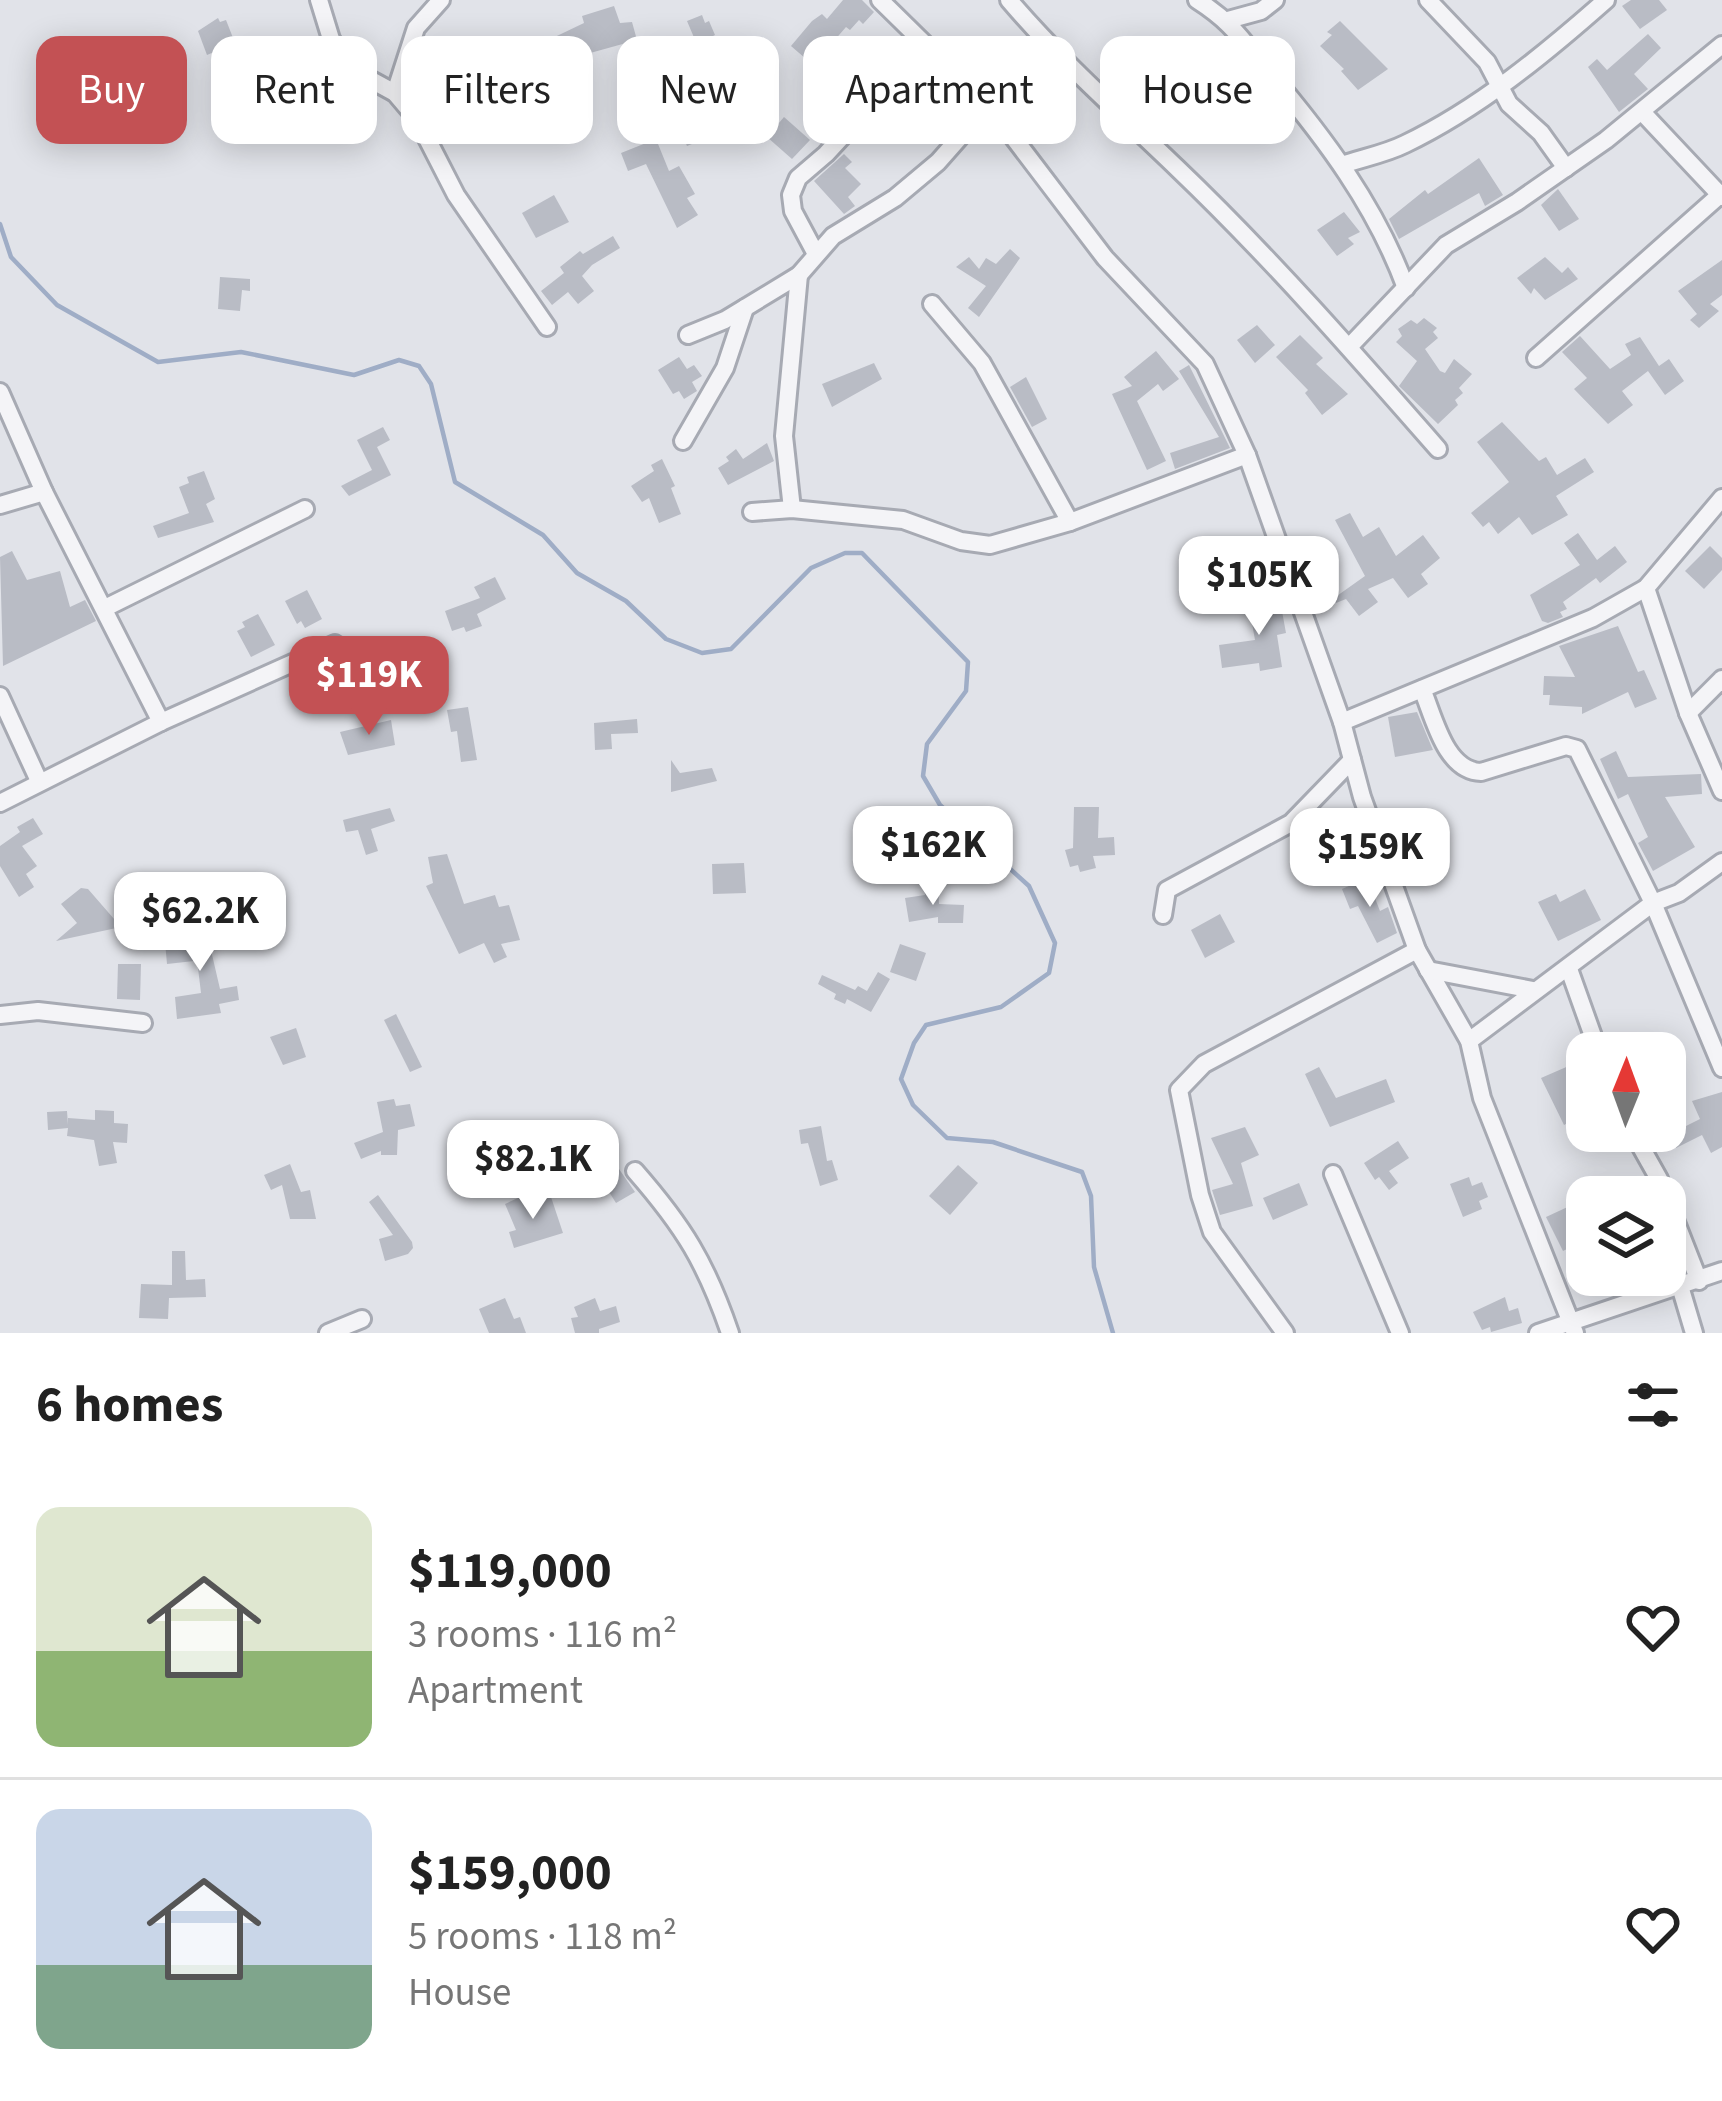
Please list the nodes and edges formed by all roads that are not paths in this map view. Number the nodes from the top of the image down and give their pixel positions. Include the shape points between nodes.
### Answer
1 (320, 0) edge
2 (441, 0) edge
3 (880, 0) edge
4 (1010, 0) edge
5 (1197, 0) edge
6 (1276, 0) edge
7 (1428, 0) edge
8 (1606, 0) edge
9 (1228, 20) junction
10 (916, 36) edge
11 (1722, 46) edge
12 (1500, 83) junction
13 (395, 93) junction
14 (1643, 113) junction
15 (835, 144) edge
16 (954, 144) edge
17 (1018, 144) edge
18 (1342, 165) junction
19 (1567, 168) junction
20 (1721, 195) edge
21 (816, 254) junction
22 (799, 275) junction
23 (1406, 288) junction
24 (932, 304) dead end
25 (745, 308) junction
26 (547, 327) dead end
27 (688, 335) dead end
28 (1349, 347) junction
29 (1536, 358) dead end
30 (0, 392) edge
31 (683, 441) dead end
32 (1438, 449) dead end
33 (1247, 455) junction
34 (44, 492) junction
35 (1722, 498) edge
36 (0, 505) edge
37 (305, 509) dead end
38 (792, 509) junction
39 (752, 512) dead end
40 (1070, 522) junction
41 (1646, 588) junction
42 (106, 608) junction
43 (335, 644) dead end
44 (1722, 679) edge
45 (1422, 688) junction
46 (0, 696) edge
47 (1688, 713) junction
48 (161, 722) junction
49 (1342, 722) junction
50 (1352, 760) junction
51 (39, 781) junction
52 (1722, 791) edge
53 (0, 802) edge
54 (1722, 862) edge
55 (1653, 903) junction
56 (1163, 914) dead end
57 (1417, 950) junction
58 (1569, 969) junction
59 (1428, 970) junction
60 (1533, 990) junction
61 (0, 1015) edge
62 (143, 1023) dead end
63 (1592, 1032) edge
64 (1469, 1041) junction
65 (1722, 1068) edge
66 (1644, 1152) edge
67 (635, 1172) dead end
68 (1333, 1174) dead end
69 (1722, 1271) edge
70 (1699, 1281) junction
71 (1686, 1284) edge
72 (1655, 1296) edge
73 (1683, 1296) edge
74 (362, 1319) dead end
75 (1573, 1328) edge
76 (328, 1333) edge
77 (730, 1333) edge
78 (1285, 1333) edge
79 (1400, 1333) edge
80 (1538, 1333) edge
81 (1694, 1333) edge

1 - 13 street via 351,69
2 - 13 street via 416,28
3 - 10 street
4 - 28 street
5 - 9 street
6 - 9 street
7 - 12 street
8 - 12 street
9 - 18 street
11 - 14 street
12 - 18 street via 1402,146
12 - 19 street
13 - 26 street
14 - 19 street
14 - 20 street
15 - 21 street via 790,195
16 - 21 street
17 - 33 street via 1105,258 1205,364
18 - 23 street
19 - 23 street via 1446,245
20 - 29 street
21 - 22 street
22 - 25 street
22 - 38 street via 784,436
23 - 28 street
24 - 40 street via 982,363
25 - 27 street
25 - 31 street via 725,368
28 - 32 street
30 - 34 street
33 - 40 street
33 - 49 street
34 - 36 street
34 - 42 street
35 - 41 street
37 - 42 street
38 - 39 street
38 - 40 street via 903,520 990,545
41 - 45 street
41 - 47 street
42 - 48 street
43 - 48 street
44 - 47 street
45 - 49 street
45 - 55 street via 1466,771 1577,748
46 - 51 street
47 - 52 street
48 - 51 street
49 - 50 street
50 - 56 street via 1291,823 1167,890
50 - 57 street
51 - 53 street
54 - 55 street
55 - 58 street
55 - 65 street
57 - 59 street
57 - 78 street via 1204,1064 1179,1090 1212,1232
58 - 60 street
58 - 63 street
59 - 60 street
59 - 64 street
60 - 64 street
61 - 62 street via 38,1011
64 - 75 street via 1482,1097
66 - 70 street
67 - 77 street via 711,1276
68 - 79 street
69 - 70 street
70 - 71 street
72 - 75 street
73 - 81 street
74 - 76 street
75 - 80 street

